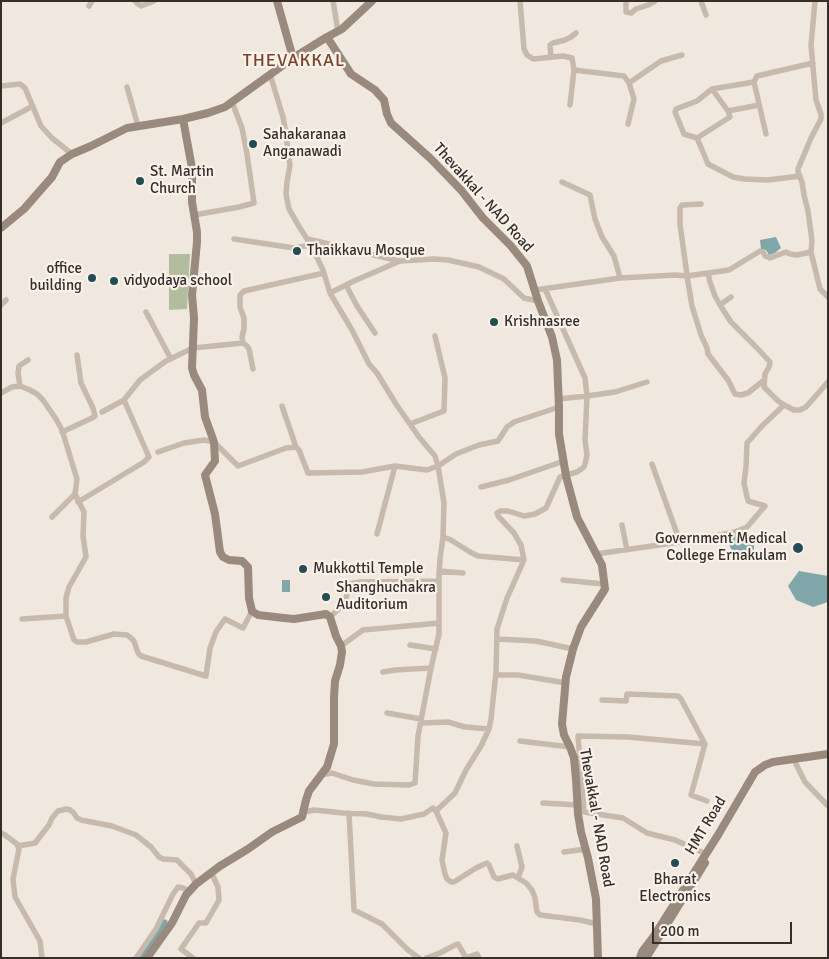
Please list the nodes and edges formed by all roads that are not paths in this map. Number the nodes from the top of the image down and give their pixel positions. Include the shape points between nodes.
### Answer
1 (135, 1) edge
2 (154, 1) edge
3 (278, 1) edge
4 (333, 1) edge
5 (372, 1) edge
6 (520, 1) edge
7 (626, 1) edge
8 (655, 1) edge
9 (701, 1) edge
10 (815, 1) edge
11 (706, 15) dead end
12 (338, 31) junction
13 (576, 33) dead end
14 (327, 37) junction
15 (682, 55) dead end
16 (551, 57) junction
17 (293, 58) junction
18 (812, 63) junction
19 (574, 70) junction
20 (270, 74) junction
21 (630, 82) junction
22 (754, 82) junction
23 (1, 86) edge
24 (128, 87) dead end
25 (712, 89) junction
26 (232, 102) junction
27 (759, 104) junction
28 (570, 105) dead end
29 (33, 106) junction
30 (728, 111) junction
31 (183, 120) junction
32 (1, 123) edge
33 (628, 124) dead end
34 (138, 126) junction
35 (766, 134) dead end
36 (697, 138) junction
37 (72, 154) junction
38 (800, 176) junction
39 (562, 182) dead end
40 (701, 204) dead end
41 (194, 215) junction
42 (2, 226) edge
43 (234, 239) dead end
44 (309, 242) junction
45 (811, 252) junction
46 (400, 261) junction
47 (324, 273) junction
48 (708, 273) junction
49 (687, 276) junction
50 (620, 278) junction
51 (346, 285) junction
52 (545, 289) junction
53 (535, 290) junction
54 (330, 293) junction
55 (731, 297) dead end
56 (828, 297) edge
57 (538, 301) junction
58 (720, 305) junction
59 (146, 312) dead end
60 (374, 333) dead end
61 (435, 336) dead end
62 (243, 343) junction
63 (193, 348) junction
64 (77, 355) dead end
65 (171, 359) junction
66 (28, 360) dead end
67 (253, 369) dead end
68 (764, 380) junction
69 (646, 382) dead end
70 (828, 382) edge
71 (20, 386) junction
72 (1, 393) edge
73 (587, 396) junction
74 (124, 400) junction
75 (559, 403) junction
76 (282, 406) dead end
77 (784, 406) junction
78 (102, 412) dead end
79 (410, 424) junction
80 (62, 432) junction
81 (214, 442) junction
82 (296, 447) junction
83 (158, 452) dead end
84 (564, 461) junction
85 (652, 464) dead end
86 (395, 466) junction
87 (438, 466) junction
88 (566, 476) junction
89 (482, 487) dead end
90 (75, 494) junction
91 (78, 502) junction
92 (52, 517) dead end
93 (622, 525) dead end
94 (377, 534) dead end
95 (443, 537) junction
96 (680, 542) junction
97 (628, 550) junction
98 (596, 554) junction
99 (524, 560) junction
100 (439, 571) junction
101 (463, 573) dead end
102 (563, 580) dead end
103 (439, 581) junction
104 (604, 584) junction
105 (252, 611) junction
106 (66, 616) junction
107 (330, 617) junction
108 (22, 619) dead end
109 (439, 622) junction
110 (496, 639) junction
111 (410, 645) dead end
112 (341, 646) junction
113 (436, 649) junction
114 (573, 649) junction
115 (431, 668) junction
116 (383, 672) dead end
117 (496, 675) junction
118 (566, 683) junction
119 (602, 700) dead end
120 (387, 713) dead end
121 (421, 721) junction
122 (489, 729) junction
123 (520, 741) dead end
124 (705, 744) junction
125 (570, 747) junction
126 (828, 754) edge
127 (828, 759) edge
128 (796, 764) junction
129 (760, 772) junction
130 (322, 775) junction
131 (707, 801) dead end
132 (543, 803) dead end
133 (578, 805) junction
134 (828, 806) edge
135 (304, 812) junction
136 (436, 812) junction
137 (349, 813) junction
138 (1, 833) edge
139 (18, 846) junction
140 (517, 846) dead end
141 (586, 849) junction
142 (564, 852) dead end
143 (706, 854) junction
144 (211, 872) junction
145 (518, 878) junction
146 (196, 884) junction
147 (189, 892) junction
148 (596, 924) junction
149 (42, 958) edge
150 (136, 958) edge
151 (147, 958) edge
152 (193, 958) edge
153 (420, 958) edge
154 (426, 958) edge
155 (479, 958) edge
156 (598, 958) edge
157 (640, 958) edge
158 (646, 958) edge

1 - 2 street via 141,6
3 - 17 main road
4 - 12 street
5 - 12 main road
6 - 16 street via 527,55 533,59
7 - 8 street via 626,12 631,13
9 - 11 street
10 - 18 street
12 - 14 main road
13 - 16 street via 550,45
14 - 17 main road
14 - 53 main road, Thevakkal - NAD Road via 351,74 384,100 391,123 462,190 483,218 511,246 527,266
15 - 21 street via 661,61
16 - 19 street via 572,58
17 - 20 main road
18 - 22 street via 757,76
18 - 38 street via 816,100 822,119 798,169
19 - 21 street via 624,76
19 - 28 street
20 - 26 main road
20 - 44 street via 286,133 290,165 286,194 290,209
21 - 33 street via 634,99
22 - 25 street
22 - 27 street
23 - 29 street via 20,84
24 - 34 street
25 - 30 street
25 - 36 street via 697,101 675,110 684,134
26 - 31 main road via 208,114
26 - 41 street via 242,128 254,203
27 - 30 street
27 - 35 street
29 - 32 street
29 - 37 street via 41,126
30 - 36 street via 730,117
31 - 34 main road
31 - 41 main road via 192,168
34 - 37 main road
36 - 38 street via 708,164 733,176 744,180 768,180
37 - 42 main road via 60,162 52,177 24,209
38 - 45 street via 810,218
39 - 50 street via 590,195 595,219 614,256
40 - 49 street via 682,205 680,208
41 - 63 main road via 197,242 192,295
43 - 44 street via 294,248
44 - 46 street
44 - 47 street
45 - 48 street via 797,255 786,252 770,258 760,252 729,270
45 - 56 street via 820,289
46 - 51 street
46 - 57 street via 448,260 479,267 504,279 524,298
47 - 54 street
47 - 62 street via 240,295 244,318
48 - 49 street
48 - 58 street
49 - 50 street
49 - 68 street via 692,306 708,354 735,394 748,393
50 - 52 street
51 - 54 street
51 - 60 street
52 - 53 street
52 - 73 street via 585,378
53 - 57 main road, Thevakkal - NAD Road
54 - 79 street via 369,364
55 - 58 street
57 - 75 main road, Thevakkal - NAD Road via 557,360
58 - 68 street via 731,322 770,362
59 - 65 street
61 - 79 street via 445,378 444,411
62 - 63 street
62 - 67 street via 248,346
63 - 65 street
63 - 81 main road via 192,368 202,390 205,416
64 - 80 street via 80,383 95,416
65 - 74 street via 140,380
66 - 71 street via 19,366
68 - 77 street via 764,387
69 - 73 street via 615,392
70 - 77 street via 806,407 794,410
71 - 72 street
71 - 80 street via 43,400
73 - 75 street
73 - 88 street via 585,464
74 - 78 street
74 - 91 street via 149,456
75 - 84 main road, Thevakkal - NAD Road via 559,434
75 - 87 street via 514,422 498,442 456,454
76 - 82 street
77 - 96 street via 747,443 744,483 748,502 764,506 741,530
79 - 87 street via 435,456
80 - 90 street via 77,479
81 - 82 street via 238,466
81 - 83 street via 184,443
81 - 105 main road via 215,461 205,475 220,552 223,557 242,561 248,567
82 - 86 street via 308,473 362,472
84 - 88 main road, Thevakkal - NAD Road
84 - 89 street
85 - 96 street
86 - 87 street via 427,470
86 - 94 street
87 - 95 street via 444,503
88 - 98 main road, Thevakkal - NAD Road via 577,517
88 - 99 street via 560,478 546,508 535,514 498,513 521,545
90 - 91 street
90 - 92 street
91 - 106 street via 84,512 86,557 69,587
93 - 97 street
95 - 99 street via 478,556
95 - 100 street
96 - 97 street
97 - 98 street
98 - 104 main road, Thevakkal - NAD Road via 602,565
99 - 110 street via 507,598
100 - 101 street
100 - 103 street
102 - 104 street
103 - 107 street via 349,584 345,603
103 - 109 street
104 - 114 main road, Thevakkal - NAD Road via 605,589 581,627
105 - 106 street via 243,628 225,619 220,626 210,648 206,676 141,656 127,635 114,634 91,642 77,642
105 - 107 main road via 258,615 284,618 326,614
106 - 108 street
107 - 112 main road
109 - 112 street via 363,630
109 - 113 street
110 - 114 street via 536,641
110 - 117 street
111 - 113 street
112 - 130 main road via 342,658 335,681 334,744
113 - 115 street
114 - 118 main road, Thevakkal - NAD Road
115 - 116 street
115 - 121 street
117 - 118 street
117 - 122 street
118 - 125 main road, Thevakkal - NAD Road via 562,724
119 - 124 street via 626,701 626,694 678,696
120 - 121 street
121 - 122 street
121 - 130 street via 415,783 374,784 332,774
122 - 136 street via 455,793
123 - 125 street
124 - 131 street via 690,796
124 - 143 street via 578,736 584,812 623,818 647,832
125 - 133 main road, Thevakkal - NAD Road
126 - 129 main road via 773,762
127 - 128 main road
128 - 129 main road
128 - 134 street via 805,782
129 - 143 main road, HMT Road via 748,784
129 - 158 main road, HMT Road
130 - 135 main road via 310,791
132 - 133 street
133 - 141 main road, Thevakkal - NAD Road
135 - 137 street
135 - 144 main road via 302,817 272,832
136 - 137 street via 433,808 424,814 401,819
136 - 145 street via 446,834 442,860 450,882 487,863 498,879 513,875
137 - 153 street via 354,910 382,924
138 - 139 street
139 - 146 street via 35,843 58,811 66,809 81,820 136,835 159,857 177,860
139 - 149 street via 13,879 16,897 40,941
140 - 145 street via 522,866
141 - 142 street
141 - 148 main road, Thevakkal - NAD Road via 596,898
143 - 157 main road, HMT Road
144 - 146 main road
144 - 152 street via 218,887 218,900 206,923 199,923 181,949
145 - 148 street via 532,890 540,914
146 - 147 main road
147 - 150 street via 178,887
147 - 151 main road
148 - 156 main road, Thevakkal - NAD Road
154 - 155 street via 458,944 465,956 477,954

